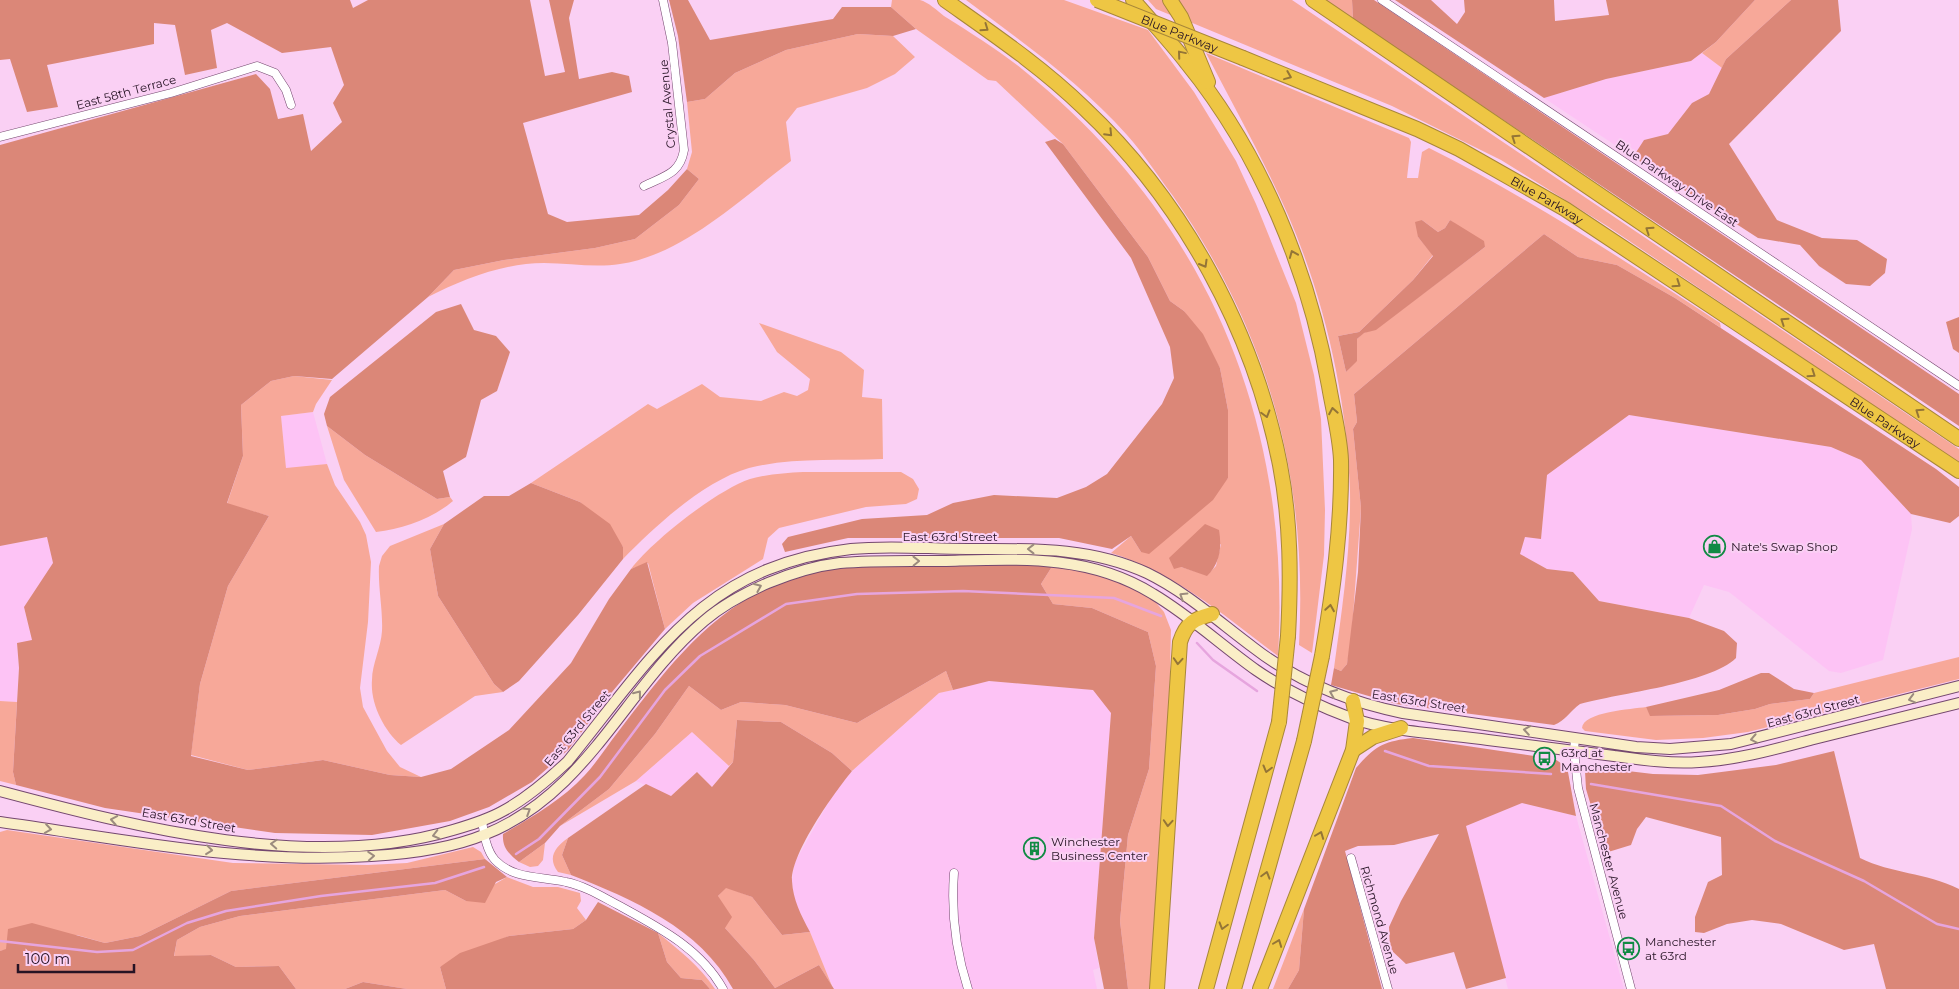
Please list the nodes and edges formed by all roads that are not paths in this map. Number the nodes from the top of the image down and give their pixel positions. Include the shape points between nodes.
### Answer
1 (662, 0) edge
2 (945, 0) edge
3 (1098, 0) edge
4 (1132, 0) edge
5 (1170, 0) edge
6 (1313, 0) edge
7 (1382, 0) edge
8 (291, 106) dead end
9 (1219, 108) junction
10 (0, 137) edge
11 (644, 186) dead end
12 (1959, 386) edge
13 (1959, 439) edge
14 (1944, 462) junction
15 (1959, 471) edge
16 (1959, 475) edge
17 (1212, 614) junction
18 (1193, 620) junction
19 (1959, 686) edge
20 (1353, 701) junction
21 (1959, 703) edge
22 (1358, 721) junction
23 (1401, 728) junction
24 (1575, 738) junction
25 (1353, 750) junction
26 (1574, 751) junction
27 (0, 791) edge
28 (482, 820) junction
29 (0, 822) edge
30 (485, 835) junction
31 (1351, 858) dead end
32 (954, 873) dead end
33 (723, 989) edge
34 (968, 989) edge
35 (1158, 989) edge
36 (1206, 989) edge
37 (1234, 989) edge
38 (1260, 989) edge
39 (1388, 989) edge
40 (1631, 989) edge

1 - 11 street, Crystal Avenue via 672,43 684,150 675,171
2 -> 36 highway, bridge via 1018,52 1084,107 1120,144 1186,232 1234,322 1253,371 1280,464 1291,573 1279,722
3 -> 14 highway, Blue Parkway, bridge via 1459,149 1565,208
9 -> 4 highway via 1189,64
5 - 9 highway via 1181,17
13 -> 6 highway
7 - 12 street, Blue Parkway Drive East
8 - 10 street, East 58th Terrace via 275,73 258,66 171,93
37 -> 9 highway, bridge via 1304,741 1322,656 1337,568 1341,459 1325,364 1311,307 1292,251 1267,191
14 - 15 highway, Blue Parkway
14 - 16 highway
17 - 18 highway
20 -> 17 main road, East 63rd Street via 1282,667
17 -> 28 main road, East 63rd Street via 1149,574 1110,559 1077,552 1052,549 854,548 807,556 767,568 738,582 699,608 668,637 568,761 532,792 502,812
18 - 22 main road, East 63rd Street via 1274,682
30 -> 18 main road, East 63rd Street via 530,810 567,781 657,670 705,620 745,593 794,572 846,562 1036,559 1083,565 1122,578
18 -> 35 highway via 1184,628 1180,642
19 -> 24 main road, East 63rd Street via 1731,744 1636,747
20 - 22 highway
24 -> 20 main road, East 63rd Street via 1403,714
21 - 26 main road, East 63rd Street via 1728,759 1665,762
22 - 23 main road, East 63rd Street
22 - 25 highway
23 - 25 highway via 1372,737
23 - 26 main road, East 63rd Street
24 - 26 street, Manchester Avenue
38 -> 25 highway
26 - 40 street, Manchester Avenue via 1578,788
28 -> 27 main road, East 63rd Street via 434,836 384,844 319,846 237,842 98,817
28 - 30 street
29 -> 30 main road, East 63rd Street via 178,847 268,857 326,859 399,854
30 - 33 street via 494,859 503,866 521,875 584,887 659,927 705,963
31 - 39 street, Richmond Avenue
32 - 34 street via 952,903

